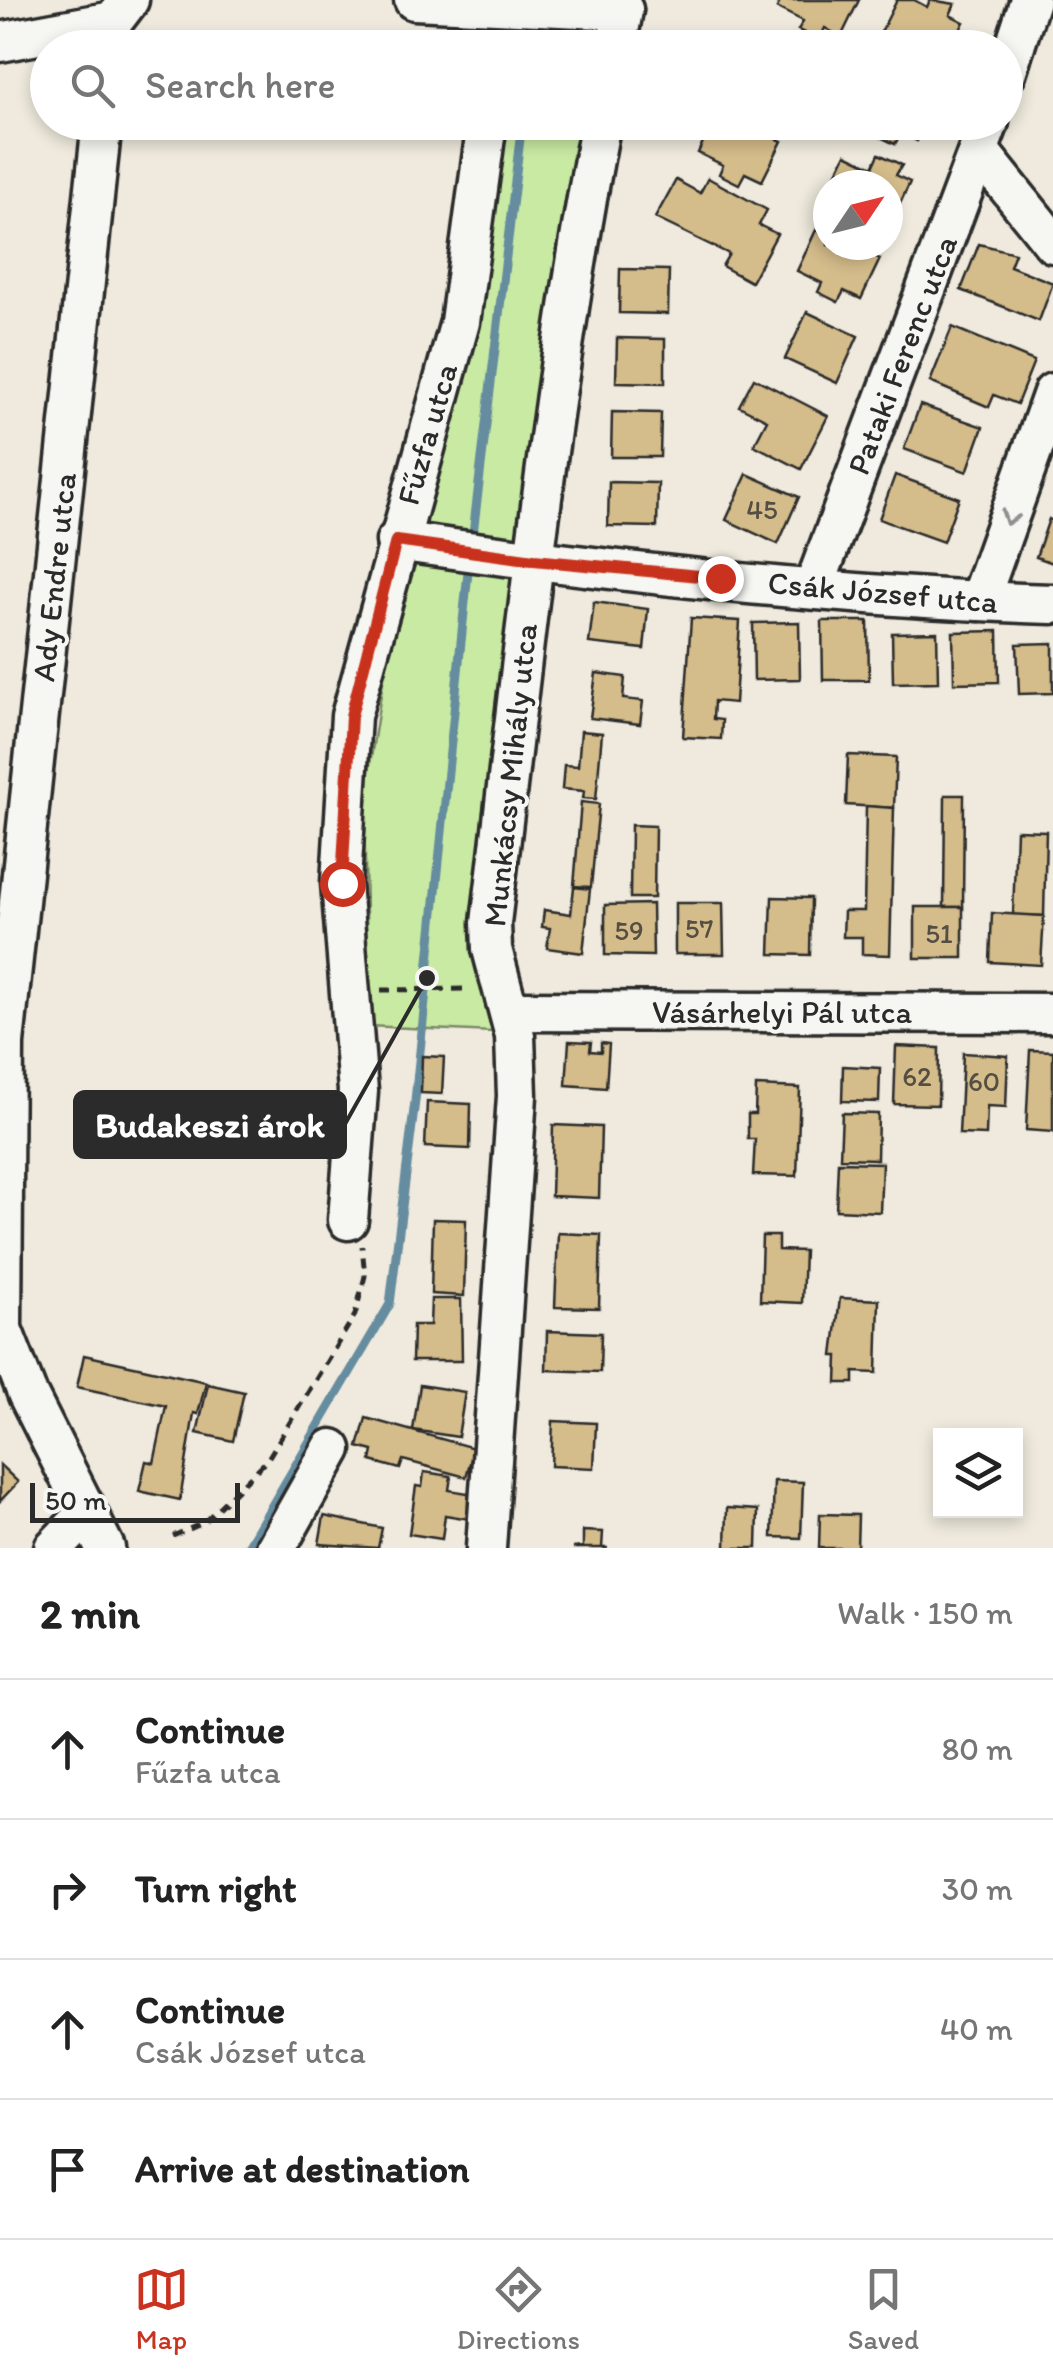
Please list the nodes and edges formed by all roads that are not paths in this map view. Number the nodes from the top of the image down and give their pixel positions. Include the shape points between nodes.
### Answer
1 (414, 0) edge
2 (1030, 0) edge
3 (630, 5) edge
4 (117, 17) edge
5 (56, 30) edge
6 (622, 30) edge
7 (1020, 30) edge
8 (30, 36) edge
9 (0, 42) edge
10 (100, 140) edge
11 (485, 140) edge
12 (598, 140) edge
13 (983, 140) edge
14 (986, 140) edge
15 (1053, 243) edge
16 (1053, 393) edge
17 (396, 541) junction
18 (534, 560) junction
19 (814, 587) junction
20 (980, 601) junction
21 (1053, 604) edge
22 (510, 1011) junction
23 (1053, 1013) edge
24 (348, 1220) road end
25 (1, 1328) edge
26 (332, 1449) dead end
27 (85, 1516) junction
28 (54, 1548) edge
29 (105, 1548) edge
30 (276, 1548) edge
31 (486, 1548) edge

1 - 3 street
2 - 7 street
3 - 6 street
4 - 5 street
8 - 9 street
10 - 25 street, Ady Endre utca via 4,1043
11 - 17 street, Fűzfa utca via 460,322
12 - 18 street, Munkácsy Mihály utca
13 - 19 street, Pataki Ferenc utca
14 - 15 street
16 -> 20 street
17 - 18 street, Csák József utca
17 - 24 street, Fűzfa utca via 351,716 342,883 358,1091
18 - 19 street, Csák József utca
18 - 22 street, Munkácsy Mihály utca via 491,924
19 - 20 street, Csák József utca
20 - 21 street, Csák József utca
22 - 23 street, Vásárhelyi Pál utca
22 - 31 street, Munkácsy Mihály utca via 517,1096
25 - 27 street, Ady Endre utca
26 - 30 street
27 - 28 street
27 - 29 street, Ady Endre utca

